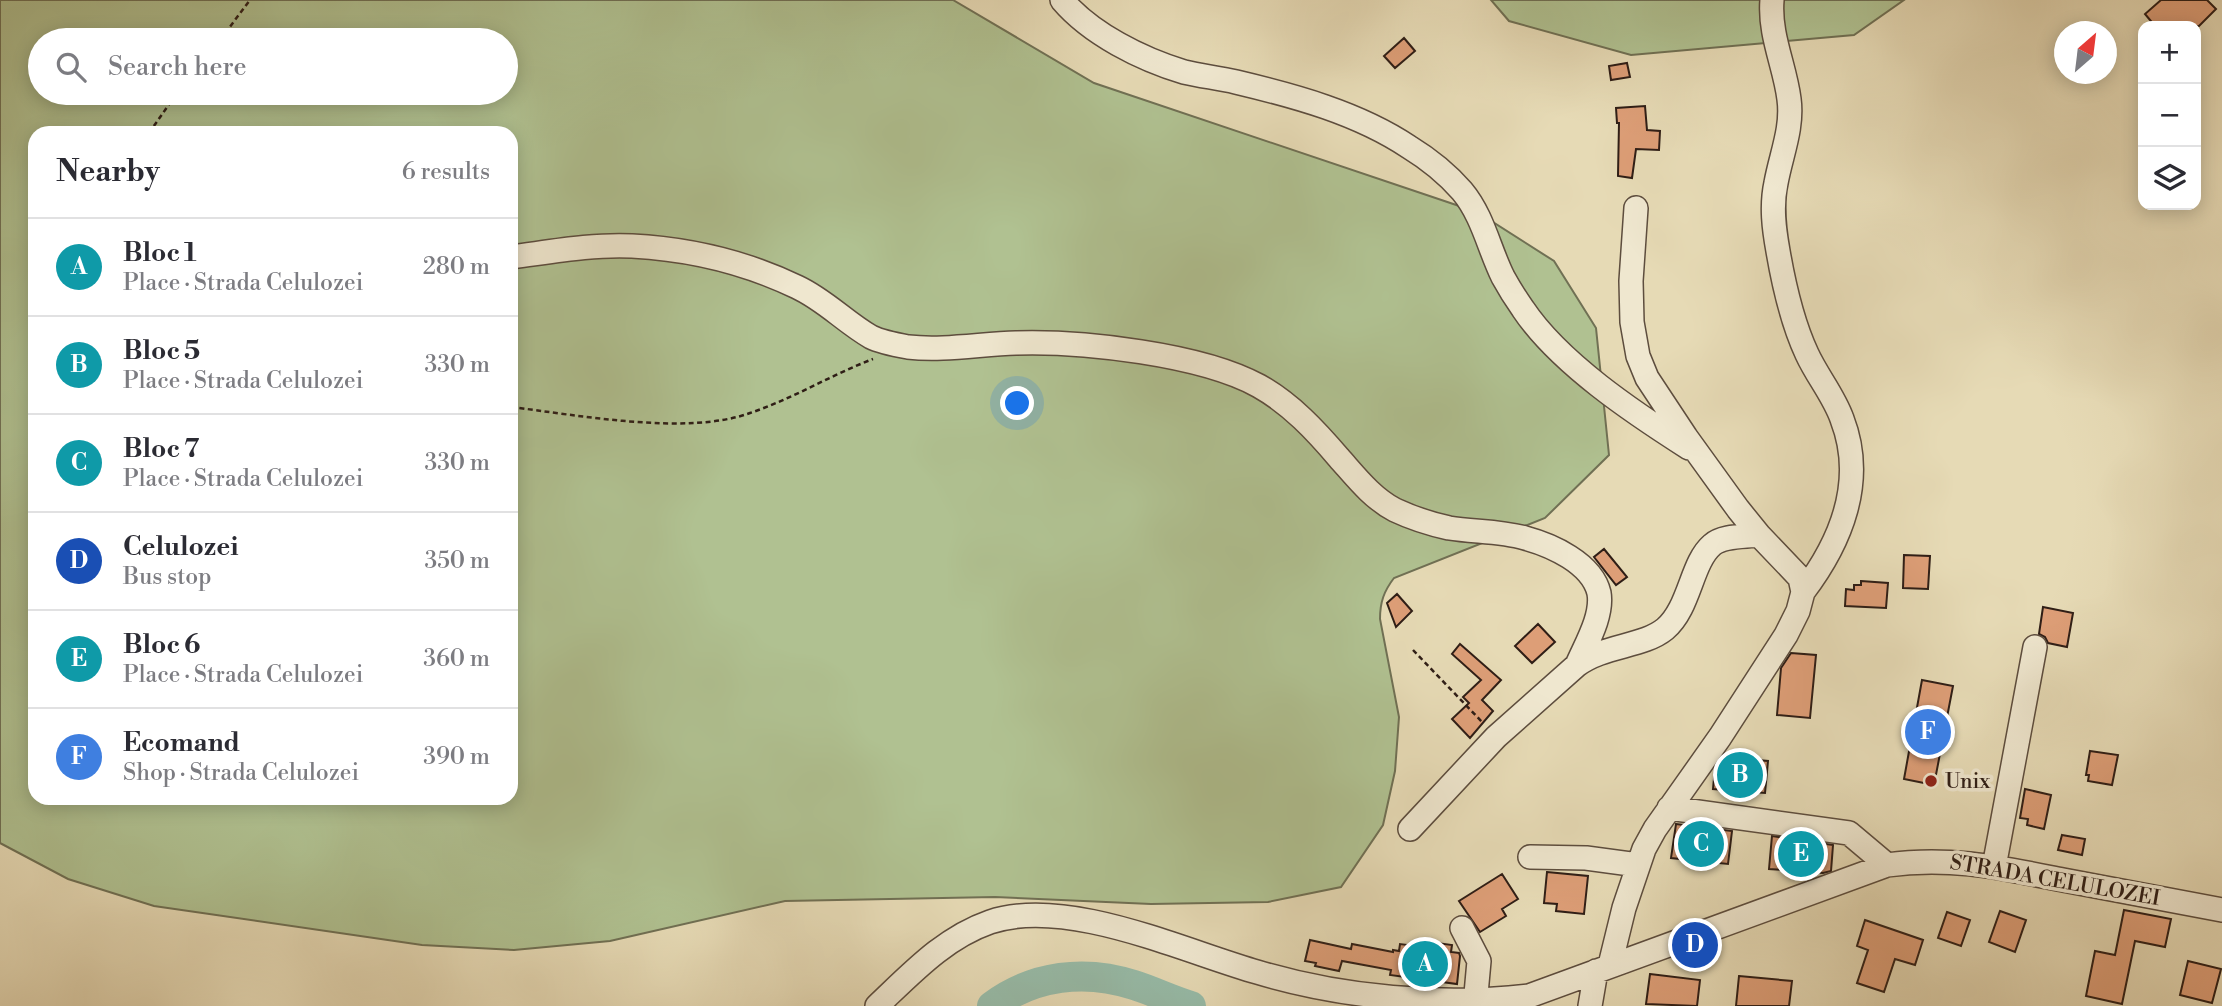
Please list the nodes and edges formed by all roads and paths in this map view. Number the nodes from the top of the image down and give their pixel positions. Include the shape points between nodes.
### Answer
1 (250, 0) edge
2 (1062, 0) edge
3 (1772, 0) edge
4 (228, 28) edge
5 (169, 105) edge
6 (154, 126) edge
7 (1636, 208) dead end
8 (518, 256) edge
9 (906, 346) junction
10 (518, 408) edge
11 (1698, 453) junction
12 (1759, 535) junction
13 (1803, 592) junction
14 (2035, 647) dead end
15 (1413, 650) dead end
16 (1577, 665) junction
17 (1496, 737) junction
18 (1670, 808) junction
19 (1410, 829) dead end
20 (1530, 857) dead end
21 (1637, 865) junction
22 (1887, 865) junction
23 (1994, 867) junction
24 (2222, 910) edge
25 (1462, 928) dead end
26 (1603, 968) junction
27 (877, 1006) edge
28 (1477, 1006) edge
29 (1590, 1006) edge

1 - 4 path
2 - 11 street via 1097,30 1135,53 1184,72 1237,82 1343,114 1412,148 1463,192 1485,230 1503,277 1524,311 1554,345 1620,402
3 - 13 street via 1790,123 1775,185 1773,220 1793,320 1842,417 1852,476 1847,511 1819,572
5 - 6 path
7 - 11 street via 1631,281 1639,356 1647,378
8 - 9 street via 629,246 698,253 756,268 831,306 873,338
9 - 10 path via 748,414 702,422 636,421
9 - 16 street via 1086,344 1222,370 1259,386 1297,412 1364,487 1391,508 1445,527 1523,537 1579,564 1598,592 1599,610
11 - 12 street
12 - 13 street via 1800,578
12 - 16 street via 1712,545 1675,620 1655,636 1613,647
13 - 18 street via 1786,635
14 - 23 street
15 - 17 path
16 - 17 street
17 - 19 street
18 - 21 street
18 - 22 street via 1849,833
20 - 21 street
21 - 26 street
22 - 23 street, STRADA CELULOZEI via 1919,860
22 - 26 street, STRADA CELULOZEI
23 - 24 street, STRADA CELULOZEI
25 - 28 street via 1479,961
26 - 28 street, STRADA CELULOZEI via 1529,996
26 - 29 street
27 - 28 street, STRADA CELULOZEI via 944,944 967,931 993,921 1051,915 1128,931 1333,991 1394,1001

